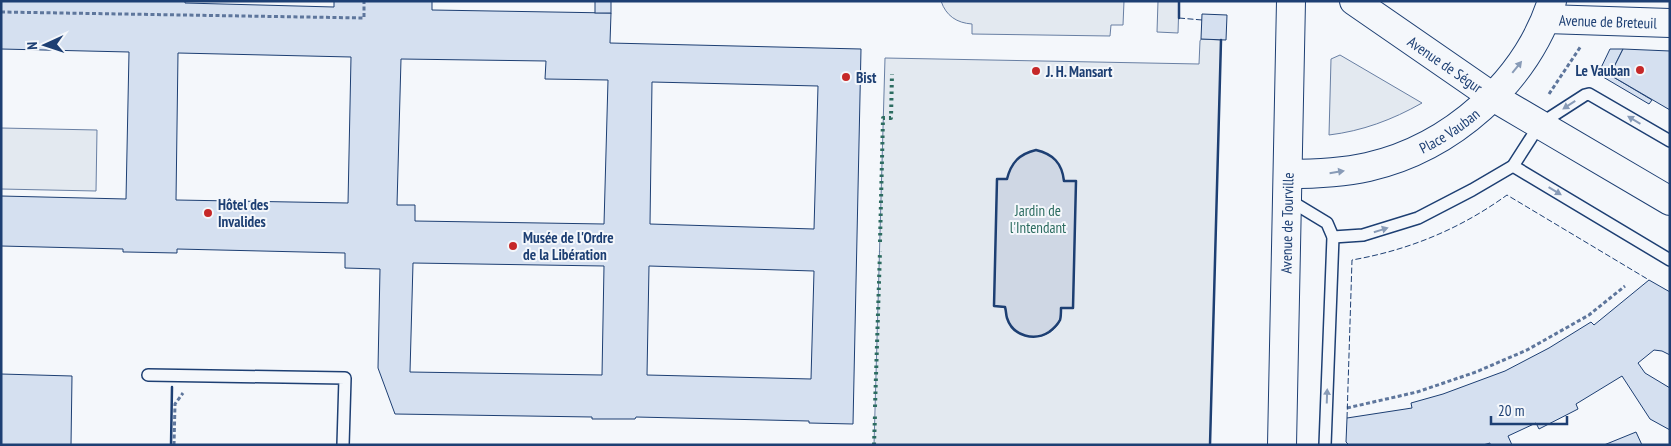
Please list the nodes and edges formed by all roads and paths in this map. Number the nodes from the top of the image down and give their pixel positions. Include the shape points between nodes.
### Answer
1 (364, 1) edge
2 (1291, 1) edge
3 (1354, 1) edge
4 (1549, 10) edge
5 (1, 12) edge
6 (1670, 23) edge
7 (1583, 43) dead end
8 (1550, 94) dead end
9 (1493, 97) junction
10 (1540, 124) junction
11 (1670, 142) edge
12 (1513, 166) junction
13 (1288, 187) junction
14 (1670, 201) edge
15 (1333, 237) junction
16 (1670, 260) edge
17 (1625, 286) dead end
18 (148, 375) dead end
19 (194, 375) junction
20 (1347, 408) dead end
21 (174, 445) edge
22 (343, 445) edge
23 (1282, 445) edge
24 (1325, 445) edge

1 - 5 path via 364,18
2 - 13 street, Avenue de Tourville
3 - 9 street, Avenue de Ségur
4 - 6 street, Avenue de Breteuil
9 -> 4 street, Place Vauban via 1524,59
7 - 8 path
9 - 10 street, Avenue de Ségur
13 -> 9 street, Place Vauban via 1402,156 1460,126
11 -> 10 lane via 1589,94
10 - 12 lane
10 - 14 street, Avenue de Ségur
15 -> 12 lane via 1364,235 1418,218
12 -> 16 lane
13 - 15 lane via 1327,223
13 - 23 street, Avenue de Tourville
24 -> 15 lane
17 - 20 path via 1589,315 1527,350 1417,392
18 - 19 lane
19 - 21 path via 175,404
19 - 22 lane via 345,378

